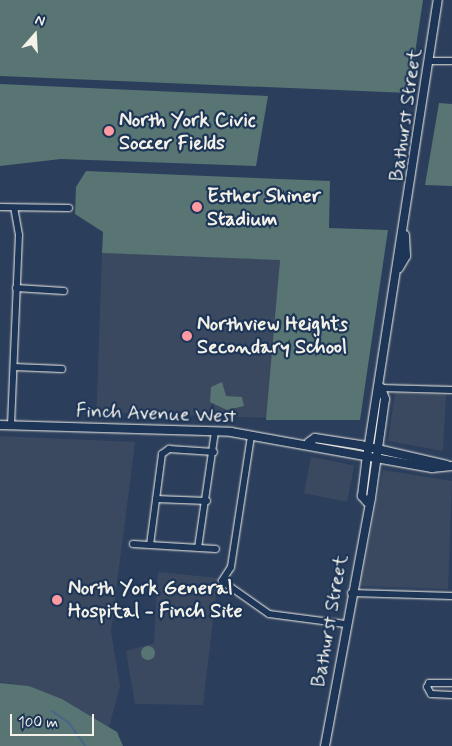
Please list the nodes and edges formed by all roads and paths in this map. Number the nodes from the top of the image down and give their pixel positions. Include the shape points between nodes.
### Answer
1 (438, 0) edge
2 (431, 61) junction
3 (452, 61) edge
4 (0, 207) edge
5 (14, 208) junction
6 (69, 208) dead end
7 (16, 288) junction
8 (64, 291) dead end
9 (14, 367) junction
10 (62, 369) dead end
11 (381, 388) junction
12 (452, 390) edge
13 (0, 425) edge
14 (11, 426) junction
15 (215, 431) junction
16 (251, 436) junction
17 (309, 442) junction
18 (368, 447) junction
19 (378, 449) junction
20 (214, 452) junction
21 (367, 457) junction
22 (377, 458) junction
23 (450, 466) edge
24 (156, 499) junction
25 (206, 501) junction
26 (367, 502) junction
27 (133, 544) dead end
28 (150, 545) junction
29 (198, 548) junction
30 (216, 549) dead end
31 (351, 593) junction
32 (452, 596) edge
33 (345, 624) junction
34 (452, 683) edge
35 (452, 695) edge
36 (325, 746) edge

1 - 2 main road, Bathurst Street
2 - 3 street
2 - 11 main road, Bathurst Street via 404,234 398,248 399,268
4 - 5 street
5 - 6 street
5 - 7 street
7 - 8 street
7 - 9 street
9 - 10 street
9 - 14 street
11 - 12 street
11 - 18 main road, Bathurst Street via 375,398
11 - 19 main road, Bathurst Street via 385,399
13 - 14 main road, Finch Avenue West
14 - 15 main road, Finch Avenue West
15 - 16 main road, Finch Avenue West
15 - 20 street
16 - 17 main road, Finch Avenue West
16 - 33 street via 231,567 222,581 269,614
17 - 18 main road, Finch Avenue West via 315,438
17 - 21 main road, Finch Avenue West via 313,447
18 - 19 main road, Finch Avenue West
18 - 21 main road, Bathurst Street
19 - 22 main road, Bathurst Street
19 - 23 main road, Finch Avenue West
20 - 24 street via 164,451
20 - 25 street
21 - 22 main road, Finch Avenue West
21 - 26 main road, Bathurst Street via 362,496
22 - 23 main road, Finch Avenue West via 432,468
22 - 26 main road, Bathurst Street
24 - 25 street
24 - 28 street
25 - 29 street
26 - 31 main road, Bathurst Street
27 - 28 street
28 - 29 street
29 - 30 street
31 - 32 street
31 - 33 main road, Bathurst Street
33 - 36 main road, Bathurst Street
34 - 35 street via 429,683 427,687 432,694

